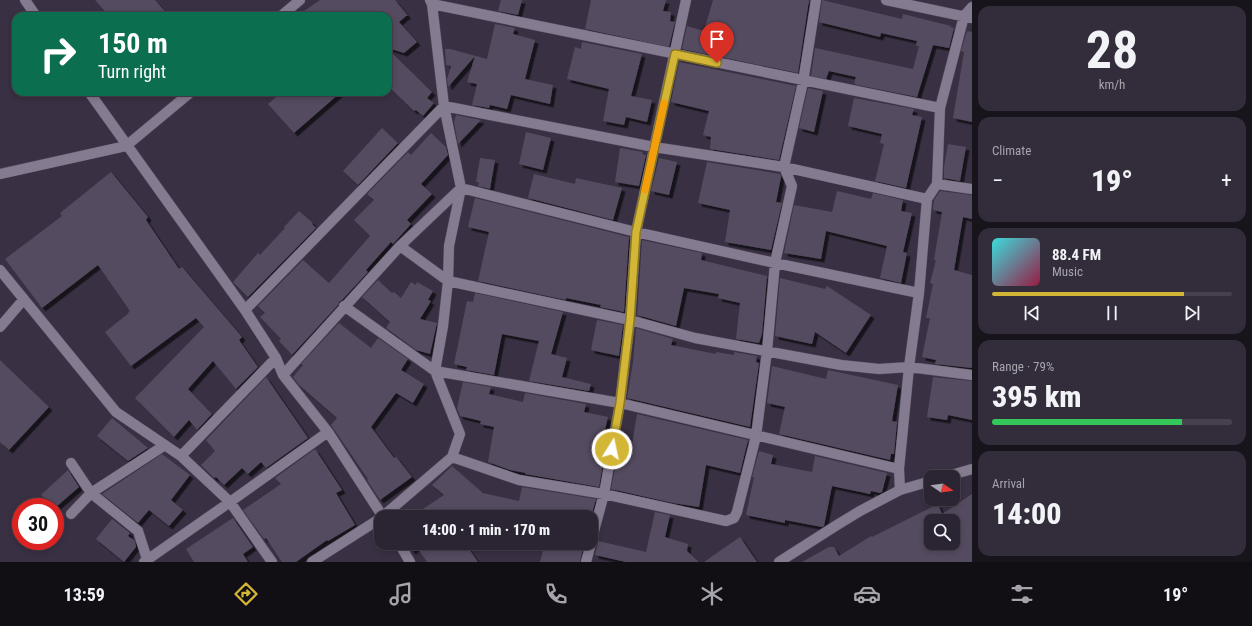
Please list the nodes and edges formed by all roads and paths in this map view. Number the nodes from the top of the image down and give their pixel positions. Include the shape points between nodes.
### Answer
1 (24, 0) edge
2 (300, 0) edge
3 (686, 0) edge
4 (816, 0) edge
5 (886, 0) edge
6 (431, 2) edge
7 (972, 7) edge
8 (33, 12) edge
9 (286, 12) edge
10 (968, 17) edge
11 (675, 54) junction
12 (803, 82) junction
13 (91, 96) edge
14 (186, 96) edge
15 (444, 106) junction
16 (940, 108) junction
17 (126, 146) junction
18 (654, 147) junction
19 (784, 167) junction
20 (0, 174) edge
21 (937, 184) junction
22 (461, 188) junction
23 (972, 190) edge
24 (927, 199) junction
25 (636, 232) junction
26 (400, 246) junction
27 (775, 263) junction
28 (0, 270) edge
29 (448, 281) junction
30 (919, 293) junction
31 (24, 299) junction
32 (344, 306) junction
33 (244, 310) junction
34 (630, 320) junction
35 (0, 327) edge
36 (767, 351) junction
37 (276, 358) junction
38 (909, 367) junction
39 (435, 371) junction
40 (283, 375) junction
41 (972, 375) edge
42 (620, 403) junction
43 (328, 432) junction
44 (756, 436) junction
45 (165, 445) junction
46 (181, 456) junction
47 (452, 457) junction
48 (71, 463) dead end
49 (899, 469) junction
50 (972, 469) edge
51 (960, 472) edge
52 (924, 483) edge
53 (900, 490) junction
54 (92, 493) junction
55 (604, 494) junction
56 (230, 502) junction
57 (378, 510) edge
58 (390, 510) edge
59 (71, 514) dead end
60 (598, 516) edge
61 (374, 522) edge
62 (403, 550) edge
63 (589, 550) edge
64 (146, 562) edge
65 (272, 562) edge
66 (312, 562) edge
67 (410, 562) edge
68 (586, 562) edge
69 (779, 562) edge

1 - 8 street
2 - 9 street
3 - 11 street
4 - 12 street
5 - 10 street
6 - 11 street
6 - 15 street
7 - 10 street
10 - 16 street
11 - 12 street
11 - 18 street
12 - 16 street
12 - 19 street
13 - 17 street
14 - 17 street
15 - 18 street
15 - 22 street
15 - 33 street
16 - 21 street
17 - 20 street
17 - 33 street
18 - 19 street
18 - 25 street
19 - 24 street
19 - 27 street via 792,186
21 - 23 street
21 - 24 street
22 - 25 street
22 - 26 street
22 - 29 street via 449,246
24 - 30 street
25 - 27 street
25 - 34 street
26 - 29 street
26 - 32 street
27 - 30 street
27 - 36 street
28 - 31 street
29 - 34 street
29 - 39 street
30 - 38 street
31 - 35 street
31 - 45 street via 116,412
32 - 39 street
32 - 40 street
33 - 37 street
34 - 36 street via 695,338
34 - 42 street
36 - 38 street via 864,368
36 - 44 street
37 - 40 street
37 - 46 street
38 - 41 street
38 - 49 street
39 - 42 street
39 - 47 street via 460,434
40 - 43 street
42 - 44 street
42 - 55 street
43 - 56 street
43 - 57 street
44 - 49 street
44 - 55 street via 734,518 726,521
45 - 46 street
45 - 54 street
46 - 56 street
47 - 55 street via 519,480
47 - 58 street
48 - 54 street
49 - 53 street
50 - 51 street
52 - 53 street
53 - 69 street via 837,524
54 - 59 street
54 - 64 street via 138,531
55 - 60 street
56 - 64 street
56 - 65 street
61 - 66 street
62 - 67 street
63 - 68 street

